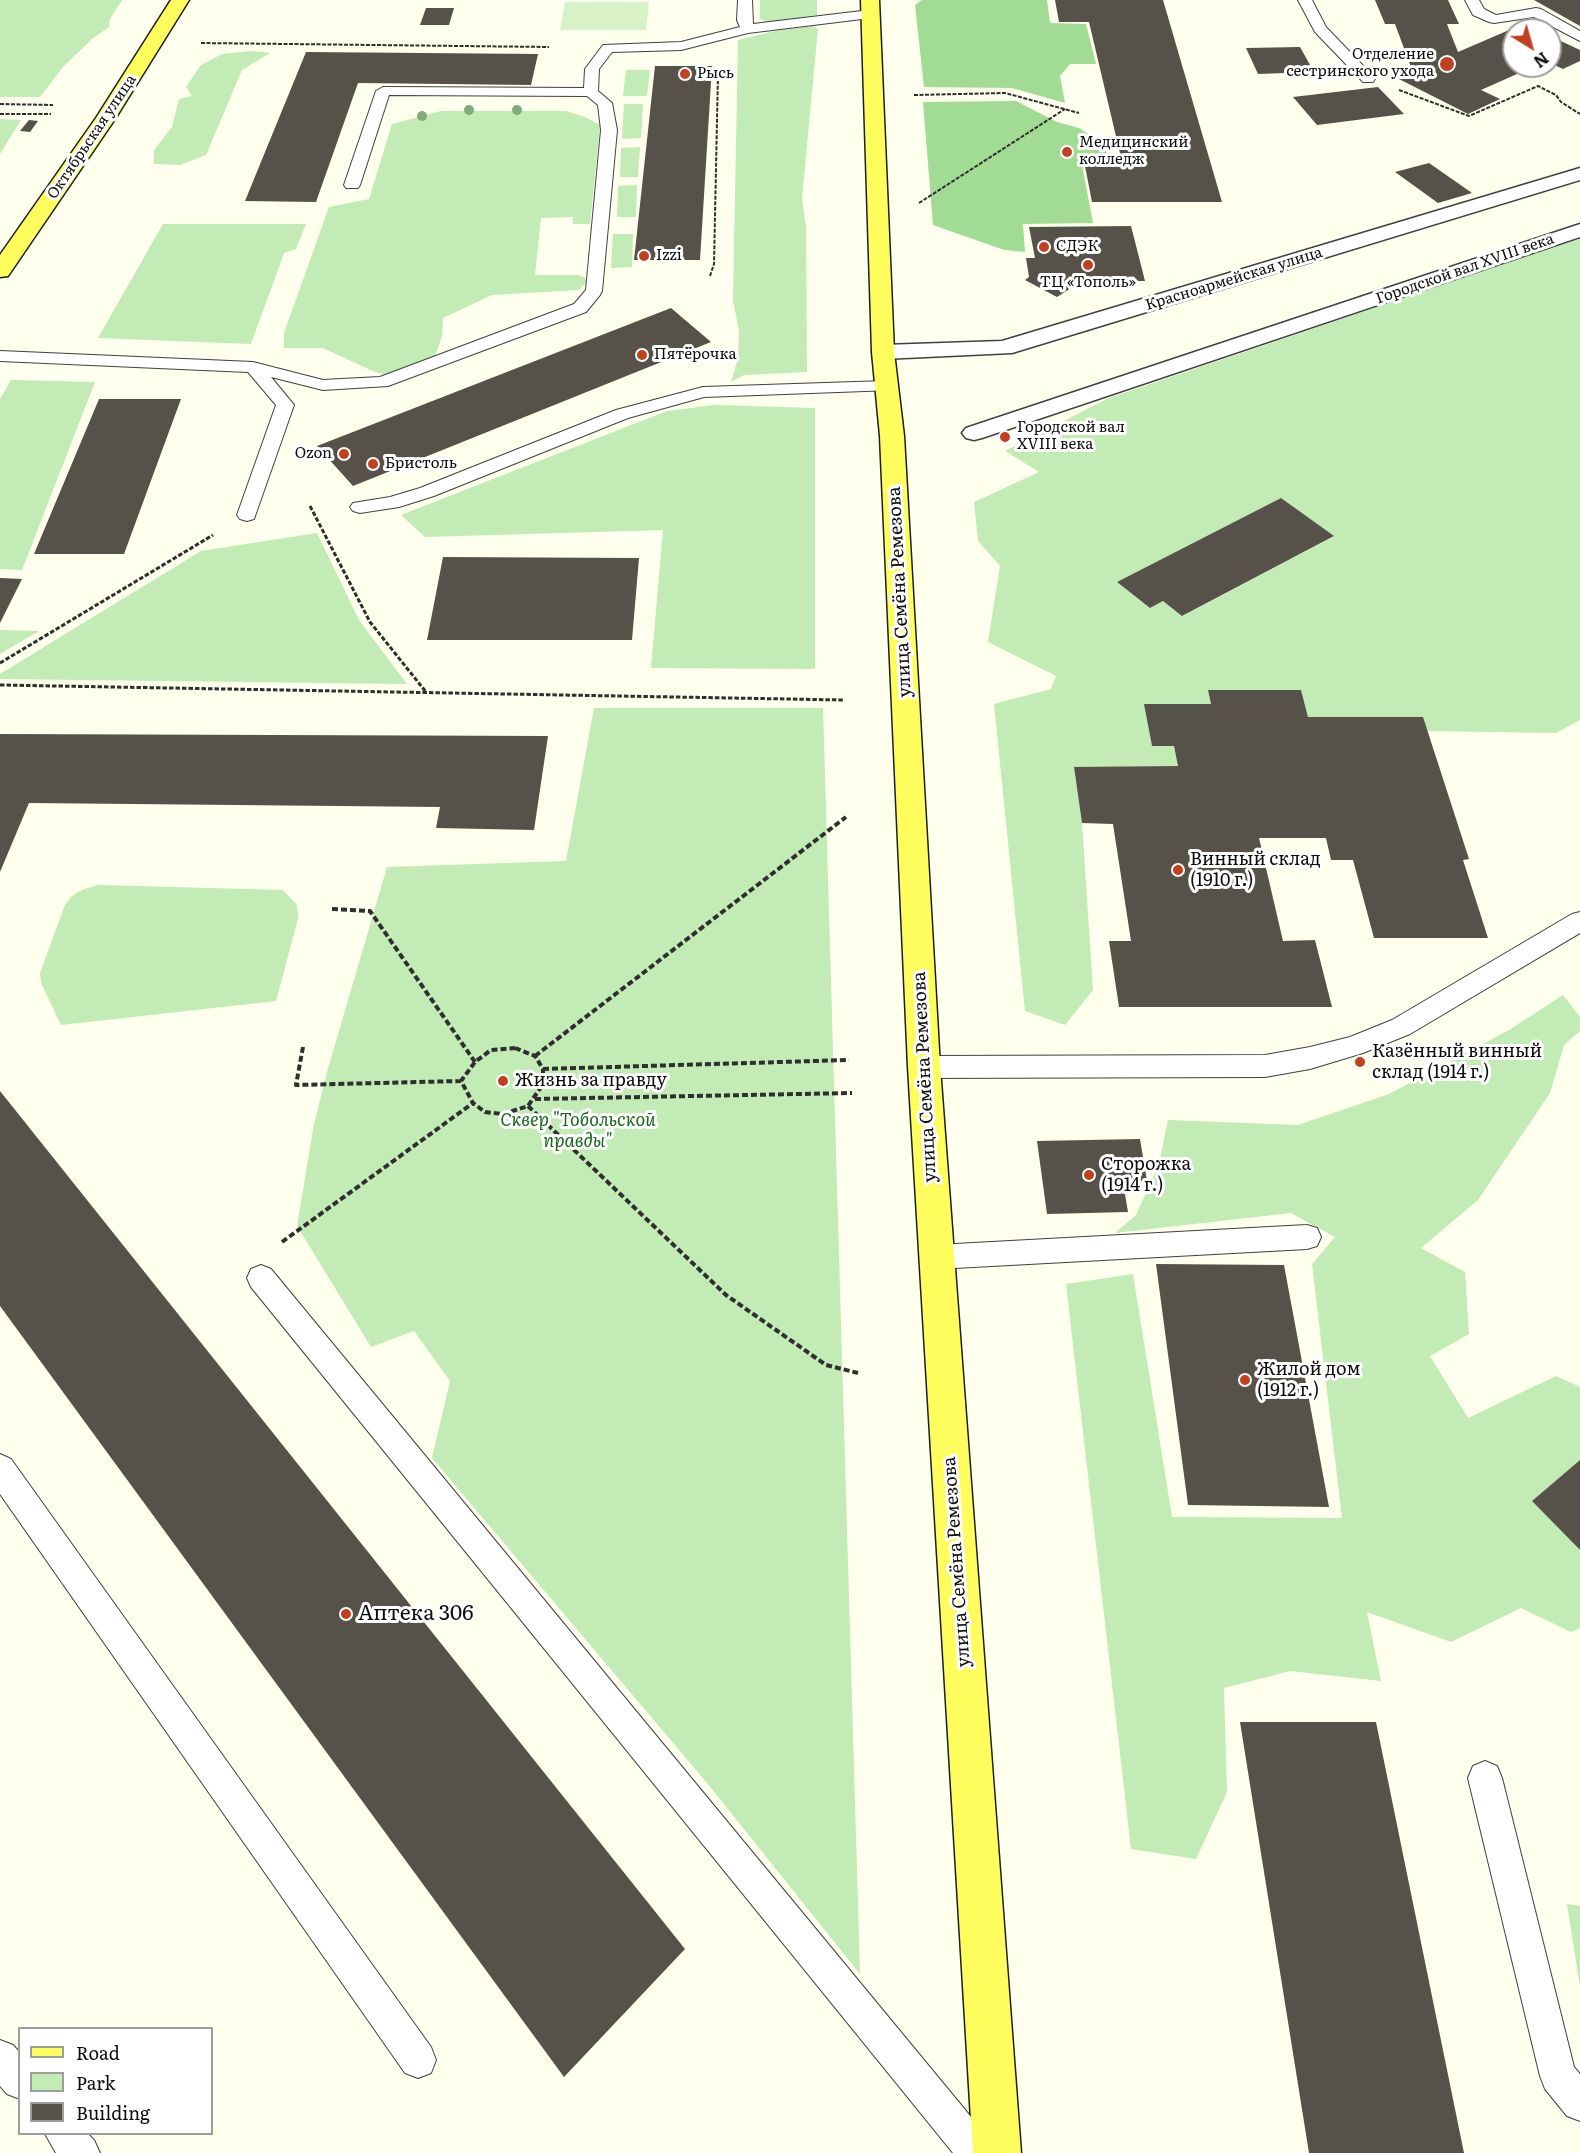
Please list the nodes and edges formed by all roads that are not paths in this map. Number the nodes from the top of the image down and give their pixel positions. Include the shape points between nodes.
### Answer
1 (180, 0) edge
2 (745, 0) edge
3 (1305, 0) edge
4 (1472, 0) edge
5 (870, 7) edge
6 (748, 29) junction
7 (1580, 37) edge
8 (1368, 79) road end
9 (591, 92) junction
10 (1580, 174) edge
11 (352, 186) dead end
12 (1580, 230) edge
13 (6, 253) edge
14 (0, 271) edge
15 (882, 352) junction
16 (0, 356) edge
17 (253, 367) junction
18 (322, 384) junction
19 (885, 386) junction
20 (285, 405) junction
21 (974, 433) dead end
22 (360, 507) dead end
23 (247, 515) road end
24 (1580, 921) edge
25 (924, 1067) junction
26 (1307, 1238) dead end
27 (936, 1257) junction
28 (261, 1278) dead end
29 (0, 1469) edge
30 (1485, 1778) dead end
31 (0, 2058) edge
32 (418, 2060) dead end
33 (18, 2079) edge
34 (1580, 2103) edge
35 (66, 2135) edge
36 (81, 2153) edge
37 (977, 2153) edge
38 (997, 2153) edge

1 - 13 main road, Октябрьская улица via 123,93
2 - 6 lane via 744,20
3 - 8 lane via 1320,30
4 - 7 lane via 1478,12 1494,19 1536,12
5 - 6 lane
5 - 15 main road, улица Семёна Ремезова
6 - 9 lane via 681,46 608,48 592,69
9 - 11 lane via 383,92
9 - 18 lane via 605,103 609,130 594,291 580,308 382,382
10 - 15 street, Красноармейская улица via 1004,348
12 - 21 street, Городской вал XVIII века
13 - 14 main road, Октябрьская улица
15 - 19 main road, улица Семёна Ремезова
16 - 17 lane
17 - 18 lane
17 - 20 lane
18 - 20 lane
19 - 22 lane via 704,393 622,414 427,492 392,503
19 - 25 main road, улица Семёна Ремезова via 892,436
20 - 23 lane
24 - 25 lane via 1401,1027 1310,1058 1265,1066
25 - 27 main road, улица Семёна Ремезова
26 - 27 lane
27 - 38 main road, улица Семёна Ремезова
28 - 37 lane
29 - 32 lane
30 - 34 lane via 1557,2076
31 - 33 lane
35 - 36 lane

